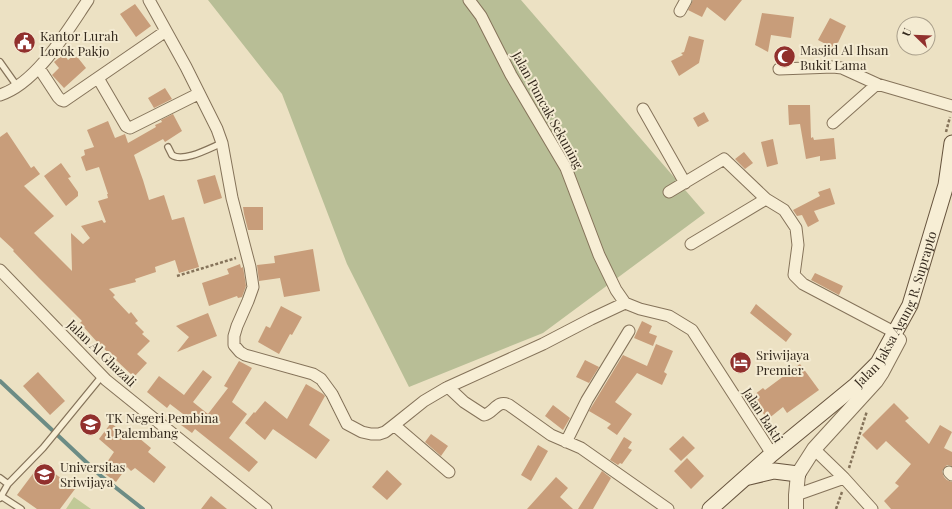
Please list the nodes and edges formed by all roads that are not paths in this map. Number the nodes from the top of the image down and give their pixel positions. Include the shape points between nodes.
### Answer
1 (88, 0) edge
2 (149, 0) edge
3 (470, 0) edge
4 (686, 0) edge
5 (680, 11) dead end
6 (166, 31) junction
7 (0, 62) edge
8 (39, 68) junction
9 (779, 69) dead end
10 (98, 78) junction
11 (877, 84) junction
12 (17, 86) junction
13 (198, 94) junction
14 (0, 95) edge
15 (952, 106) edge
16 (643, 109) dead end
17 (833, 123) dead end
18 (222, 143) junction
19 (952, 143) edge
20 (168, 147) dead end
21 (685, 183) junction
22 (949, 186) edge
23 (669, 192) dead end
24 (766, 198) junction
25 (691, 244) dead end
26 (0, 270) edge
27 (624, 303) junction
28 (910, 305) junction
29 (628, 331) dead end
30 (894, 332) junction
31 (102, 376) junction
32 (448, 387) junction
33 (394, 425) junction
34 (566, 442) junction
35 (814, 449) junction
36 (772, 454) junction
37 (449, 472) dead end
38 (798, 474) junction
39 (0, 478) edge
40 (746, 478) junction
41 (844, 478) junction
42 (8, 484) junction
43 (796, 495) junction
44 (1, 497) edge
45 (21, 509) edge
46 (266, 509) edge
47 (668, 509) edge
48 (710, 509) edge
49 (796, 509) edge
50 (872, 509) edge

1 - 8 street
2 - 6 street
3 - 27 street, Jalan Puncak Sekuning via 566,168 599,255
4 - 5 street
6 - 10 street
6 - 13 street
7 - 12 lane
8 - 10 street via 63,101
8 - 12 street
9 - 11 street via 838,67
10 - 13 street via 126,126 130,128
11 - 15 street
11 - 17 street
12 - 14 street
13 - 18 street
16 - 21 street
18 - 20 lane via 197,154 178,158 172,155
18 - 33 street via 253,287 237,326 234,344 237,349 245,355 313,374 321,379 332,394 347,424 362,432 379,434
19 - 22 main road, Jalan Jaksa Agung R. Suprapto
21 - 23 street
21 - 24 street via 724,159
22 - 28 main road, Jalan Jaksa Agung R. Suprapto
24 - 25 street
24 - 30 street via 784,210 796,228 798,245 794,275 803,284
26 - 31 street, Jalan Al Ghazali
27 - 32 street via 543,344
27 - 36 street, Jalan Bakti via 669,316 692,330
28 - 30 main road, Jalan Jaksa Agung R. Suprapto
28 - 35 street via 901,336 882,372
29 - 34 street via 587,400
30 - 36 main road, Jalan Jaksa Agung R. Suprapto via 878,363 856,385
31 - 42 lane via 43,448
31 - 46 street, Jalan Al Ghazali
32 - 33 street via 424,401
32 - 34 street via 482,414 486,415 502,402 506,403 551,435
33 - 37 street
34 - 47 street via 581,448
35 - 38 street
35 - 41 street
36 - 40 main road, Jalan Jaksa Agung R. Suprapto
38 - 40 main road via 774,471
38 - 43 street
39 - 42 lane
40 - 48 main road, Jalan Jaksa Agung R. Suprapto
41 - 43 street
41 - 50 street
42 - 44 lane
43 - 49 street
44 - 45 lane

